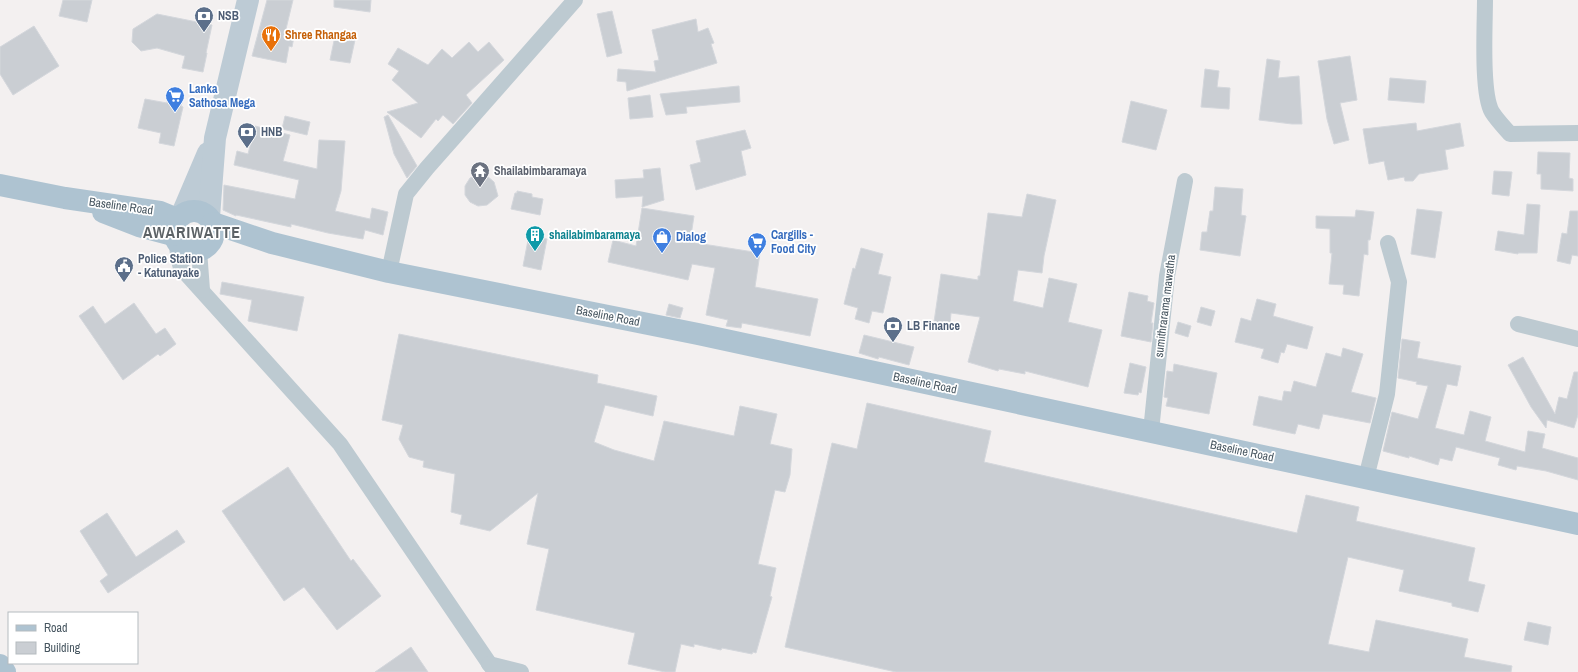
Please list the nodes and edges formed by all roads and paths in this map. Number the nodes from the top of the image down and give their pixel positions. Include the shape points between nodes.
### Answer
1 (248, 0) edge
2 (575, 0) edge
3 (1485, 0) edge
4 (1578, 133) edge
5 (215, 138) junction
6 (1185, 181) dead end
7 (0, 185) edge
8 (177, 227) junction
9 (208, 234) junction
10 (1388, 243) dead end
11 (389, 272) junction
12 (202, 290) junction
13 (1518, 324) dead end
14 (1578, 339) edge
15 (1151, 431) junction
16 (1366, 478) junction
17 (1578, 523) edge
18 (0, 665) edge
19 (492, 668) edge
20 (5, 672) edge
21 (521, 672) edge

1 - 5 main road
2 - 11 street via 406,194
3 - 4 street via 1486,87 1491,111 1510,134
5 - 8 main road
5 - 9 main road
6 - 15 street, sumithrarama mawatha via 1167,276
7 - 8 main road, Baseline Road via 65,198 139,226
8 - 9 main road via 183,248 192,251
8 - 9 main road via 189,211 196,210 203,213
8 - 12 street via 178,257 182,268
9 - 11 main road, Baseline Road via 272,243
9 - 12 street
10 - 16 street via 1399,282 1387,394
11 - 15 main road, Baseline Road via 698,334
12 - 19 street via 340,444
13 - 14 street
15 - 16 main road, Baseline Road
16 - 17 main road, Baseline Road
18 - 20 main road
19 - 21 street

